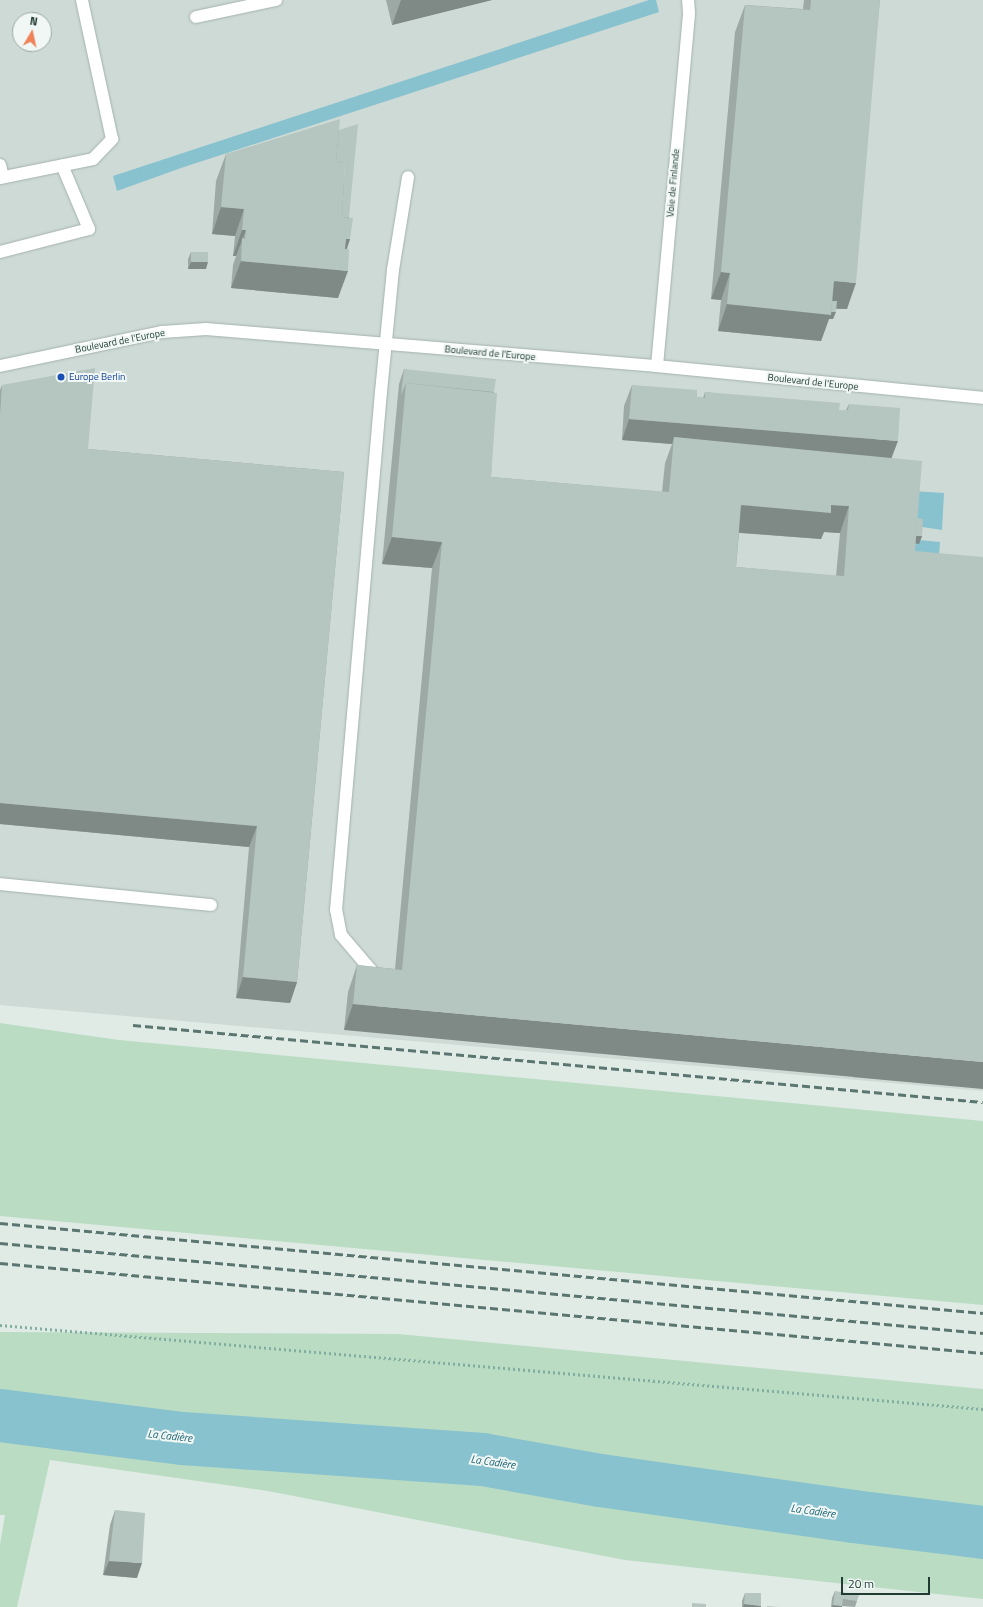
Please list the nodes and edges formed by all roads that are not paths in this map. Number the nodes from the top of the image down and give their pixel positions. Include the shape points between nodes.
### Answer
1 (82, 0) edge
2 (276, 0) edge
3 (688, 0) edge
4 (196, 17) dead end
5 (0, 164) edge
6 (62, 165) junction
7 (1, 178) edge
8 (408, 178) dead end
9 (0, 252) edge
10 (386, 344) junction
11 (0, 366) edge
12 (657, 366) junction
13 (983, 398) edge
14 (0, 884) edge
15 (211, 905) dead end
16 (376, 976) edge

1 - 6 street via 112,139 93,159
2 - 4 street
3 - 12 street, Voie de Finlande
5 - 7 street
6 - 7 street
6 - 9 street via 89,229
8 - 10 street
10 - 11 street, Boulevard de l'Europe via 206,329 162,332
10 - 12 street, Boulevard de l'Europe
10 - 16 street via 336,910 341,935 355,955
12 - 13 street, Boulevard de l'Europe
14 - 15 street

